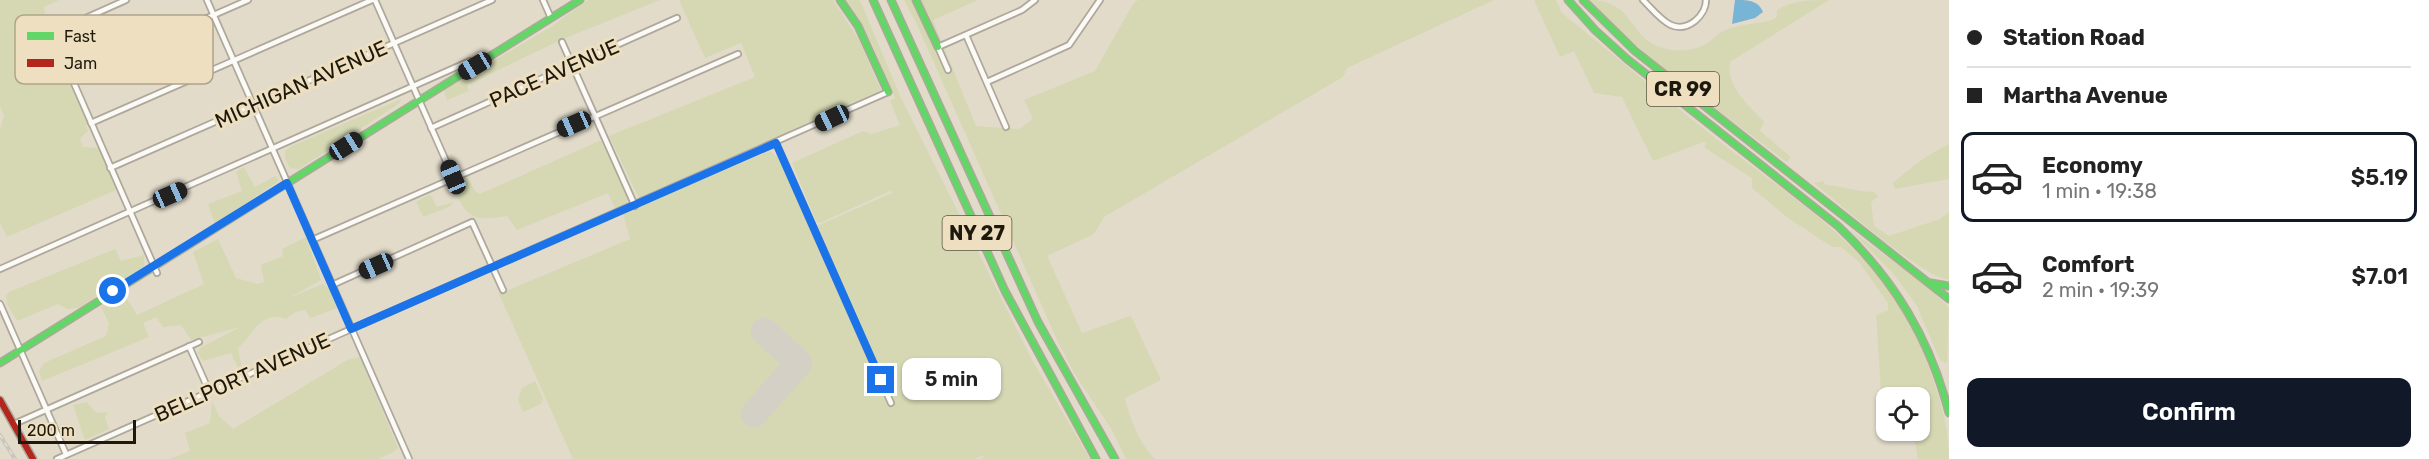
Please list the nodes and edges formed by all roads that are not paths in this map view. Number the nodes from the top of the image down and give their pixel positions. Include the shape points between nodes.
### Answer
1 (126, 0) edge
2 (207, 0) edge
3 (248, 0) edge
4 (373, 0) edge
5 (492, 0) edge
6 (543, 0) edge
7 (580, 0) edge
8 (840, 0) edge
9 (872, 0) edge
10 (891, 0) edge
11 (916, 0) edge
12 (1035, 0) edge
13 (1100, 0) edge
14 (1568, 0) edge
15 (1583, 0) edge
16 (1643, 0) edge
17 (1706, 0) edge
18 (92, 15) edge
19 (213, 15) junction
20 (551, 18) junction
21 (677, 18) dead end
22 (966, 35) junction
23 (562, 42) dead end
24 (393, 43) junction
25 (938, 47) junction
26 (738, 54) dead end
27 (233, 60) junction
28 (470, 61) dead end
29 (572, 65) junction
30 (213, 69) edge
31 (948, 70) dead end
32 (987, 82) junction
33 (75, 84) edge
34 (179, 84) edge
35 (412, 88) junction
36 (888, 92) joint
37 (418, 100) junction
38 (253, 104) junction
39 (595, 115) junction
40 (91, 123) junction
41 (1006, 127) dead end
42 (431, 128) junction
43 (776, 143) junction
44 (272, 149) junction
45 (110, 168) junction
46 (453, 177) junction
47 (287, 183) junction
48 (1801, 183) junction
49 (1793, 190) junction
50 (634, 206) junction
51 (131, 212) junction
52 (312, 240) junction
53 (154, 265) junction
54 (493, 268) junction
55 (0, 269) edge
56 (157, 273) dead end
57 (1924, 280) junction
58 (332, 285) junction
59 (1949, 286) edge
60 (503, 291) dead end
61 (1949, 299) edge
62 (0, 304) edge
63 (351, 329) junction
64 (199, 342) dead end
65 (189, 346) junction
66 (20, 350) junction
67 (0, 363) edge
68 (209, 391) junction
69 (0, 400) edge
70 (891, 403) dead end
71 (46, 408) junction
72 (1949, 413) edge
73 (14, 424) junction
74 (66, 454) junction
75 (33, 459) edge
76 (57, 459) edge
77 (409, 459) edge
78 (1096, 459) edge
79 (1115, 459) edge

1 - 18 street
2 - 19 street
3 - 19 street
4 - 24 street
4 - 27 street
5 - 24 street, MICHIGAN AVENUE
6 - 20 street
7 - 20 main road
8 - 36 main road via 858,26
9 - 78 main road, NY 27 via 1025,334
10 - 79 main road, NY 27 via 1038,322
11 - 25 main road
12 - 22 street via 1023,10
13 - 32 street via 1069,45
14 - 49 main road, CR 99 via 1622,55
15 - 48 main road, CR 99 via 1630,47
16 - 17 street via 1668,25 1677,28 1700,17
19 - 27 street
20 - 37 main road
21 - 29 street, PACE AVENUE
22 - 25 street
22 - 32 street
23 - 29 street
24 - 35 street
24 - 38 street, MICHIGAN AVENUE
25 - 31 street
26 - 39 street
27 - 30 street
27 - 38 street
28 - 35 street
29 - 39 street
29 - 42 street, PACE AVENUE
32 - 41 street
33 - 40 street
34 - 40 street
35 - 37 street
35 - 44 street
36 - 43 street, BELLPORT AVENUE
37 - 42 street
37 - 47 main road
38 - 44 street
38 - 45 street, MICHIGAN AVENUE
39 - 46 street
39 - 50 street
40 - 45 street
42 - 46 street
43 - 50 street, BELLPORT AVENUE
43 - 70 street
44 - 47 street
44 - 51 street
45 - 51 street
46 - 52 street
47 - 52 street
47 - 53 main road
48 - 49 main road
48 - 57 main road, CR 99
49 - 72 main road, CR 99 via 1853,240 1892,285 1927,346
50 - 54 street, BELLPORT AVENUE
51 - 53 street
51 - 55 street
52 - 58 street
53 - 56 street
53 - 66 main road
54 - 58 street via 472,222
54 - 60 street
54 - 63 street, BELLPORT AVENUE
57 - 59 main road
57 - 61 main road, CR 99
58 - 63 street
62 - 66 street
63 - 68 street, BELLPORT AVENUE
63 - 77 street
64 - 65 street
65 - 68 street
65 - 71 street
66 - 67 main road
66 - 71 street
68 - 74 street, BELLPORT AVENUE
69 - 73 main road
71 - 73 street
71 - 74 street
73 - 75 main road
74 - 76 street, BELLPORT AVENUE

